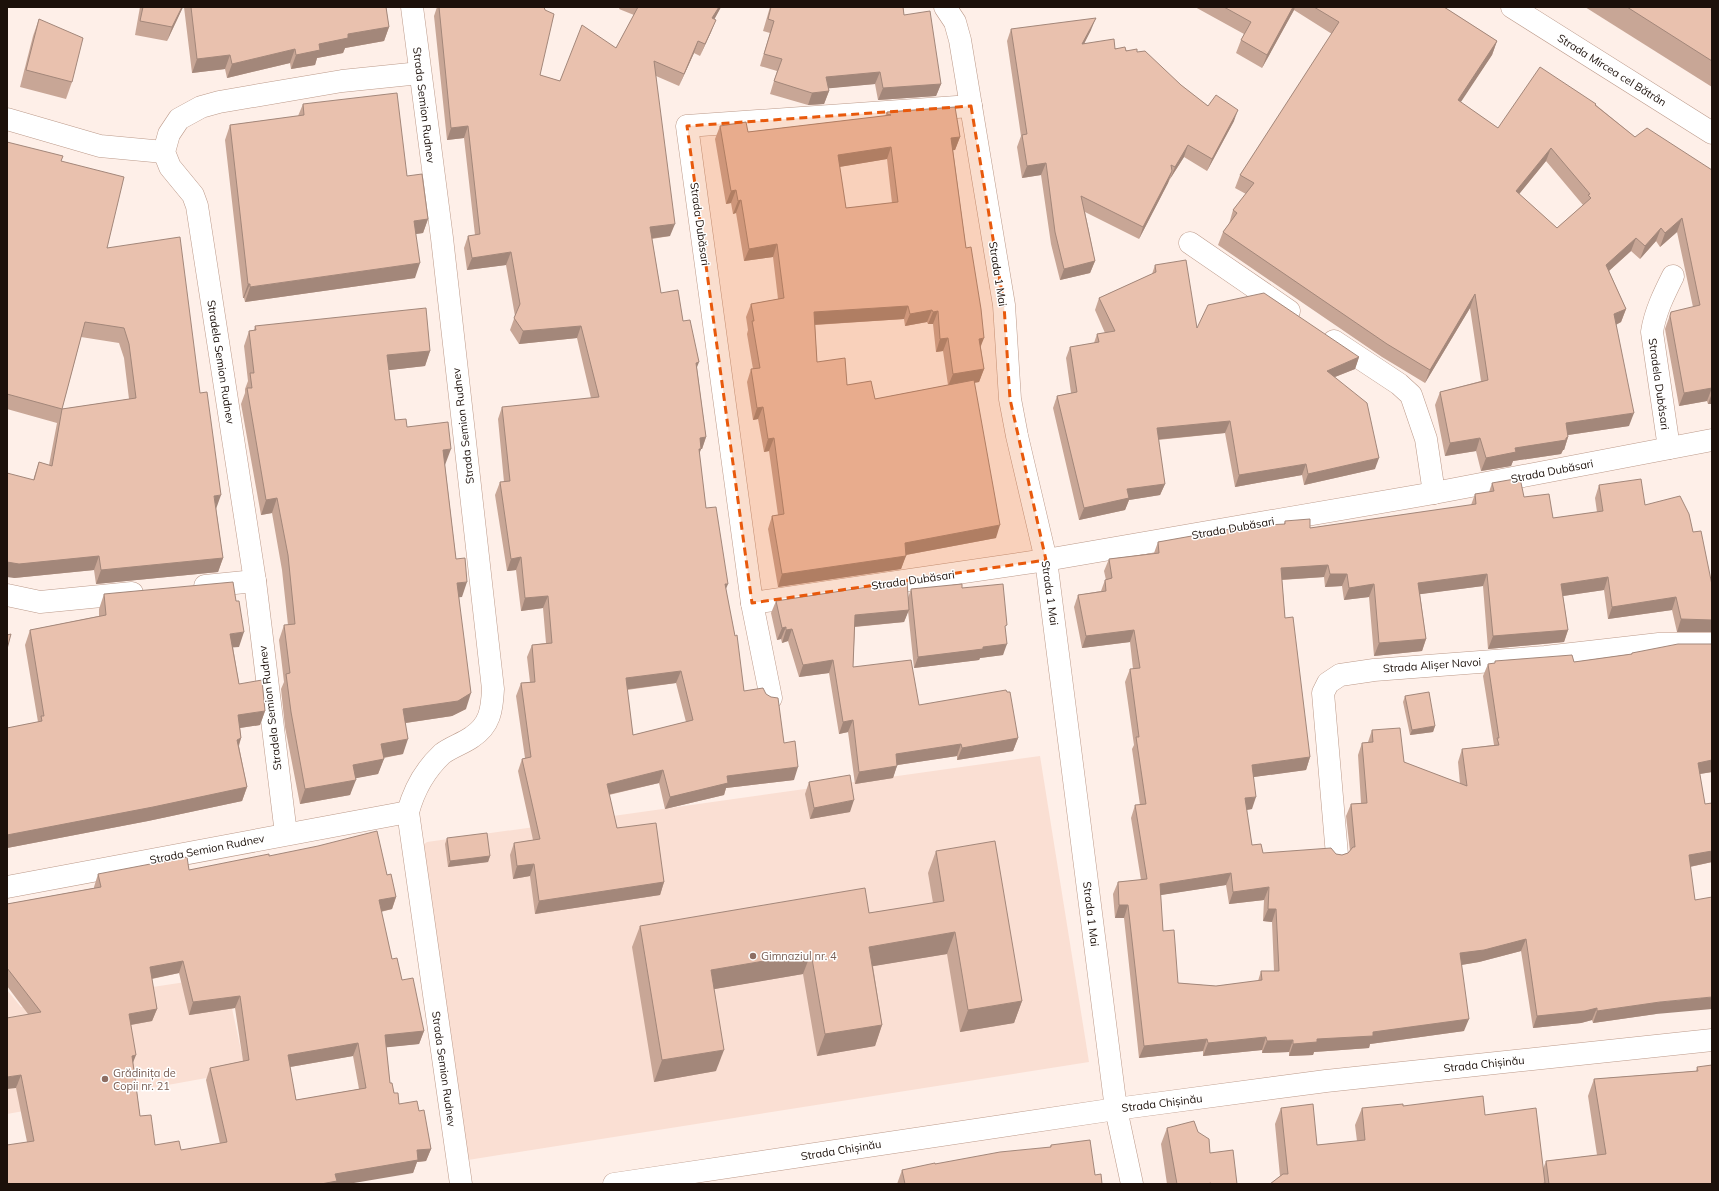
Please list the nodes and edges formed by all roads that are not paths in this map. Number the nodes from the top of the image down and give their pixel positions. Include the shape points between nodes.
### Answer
1 (412, 7) edge
2 (945, 7) edge
3 (1512, 7) edge
4 (420, 72) junction
5 (971, 106) junction
6 (7, 118) edge
7 (1712, 133) edge
8 (164, 152) junction
9 (1190, 243) dead end
10 (1673, 276) dead end
11 (1712, 440) edge
12 (1668, 448) junction
13 (1434, 493) junction
14 (1046, 560) junction
15 (255, 581) junction
16 (186, 588) edge
17 (155, 591) edge
18 (7, 595) edge
19 (752, 603) junction
20 (1712, 644) edge
21 (771, 698) edge
22 (408, 812) junction
23 (286, 834) junction
24 (1337, 855) edge
25 (7, 887) edge
26 (1712, 1040) edge
27 (1116, 1109) junction
28 (461, 1184) edge
29 (614, 1184) edge
30 (1132, 1184) edge

1 - 4 street, Strada Semion Rudnev
2 - 5 street, Strada 1 Mai via 955,22 960,40
3 - 7 street, Strada Mircea cel Bătrân
4 - 8 street via 342,82 201,107 179,119 169,134
4 - 22 street, Strada Semion Rudnev via 442,238 493,689 492,708 486,724 472,737 443,754 420,782
5 - 14 street, Strada 1 Mai via 1004,305 1010,399
5 - 19 street, Strada Dubăsari via 687,126
6 - 8 street via 100,146
8 - 15 street, Stradela Semion Rudnev via 170,166 193,195 197,206
9 - 13 street via 1399,384 1410,395 1426,438
10 - 12 street, Stradela Dubăsari via 1653,322 1652,332
11 - 12 street, Strada Dubăsari
12 - 13 street, Strada Dubăsari
13 - 14 street, Strada Dubăsari
14 - 19 street, Strada Dubăsari
14 - 27 street, Strada 1 Mai
15 - 16 street
15 - 23 street, Stradela Semion Rudnev
17 - 18 street via 40,602
19 - 21 street, Strada Dubăsari
20 - 24 street, Strada Alișer Navoi via 1659,644 1340,675 1328,682 1323,693
22 - 23 street, Strada Semion Rudnev
22 - 28 street, Strada Semion Rudnev
23 - 25 street, Strada Semion Rudnev
26 - 27 street, Strada Chișinău via 1326,1081
27 - 29 street, Strada Chișinău
27 - 30 street, Strada 1 Mai

